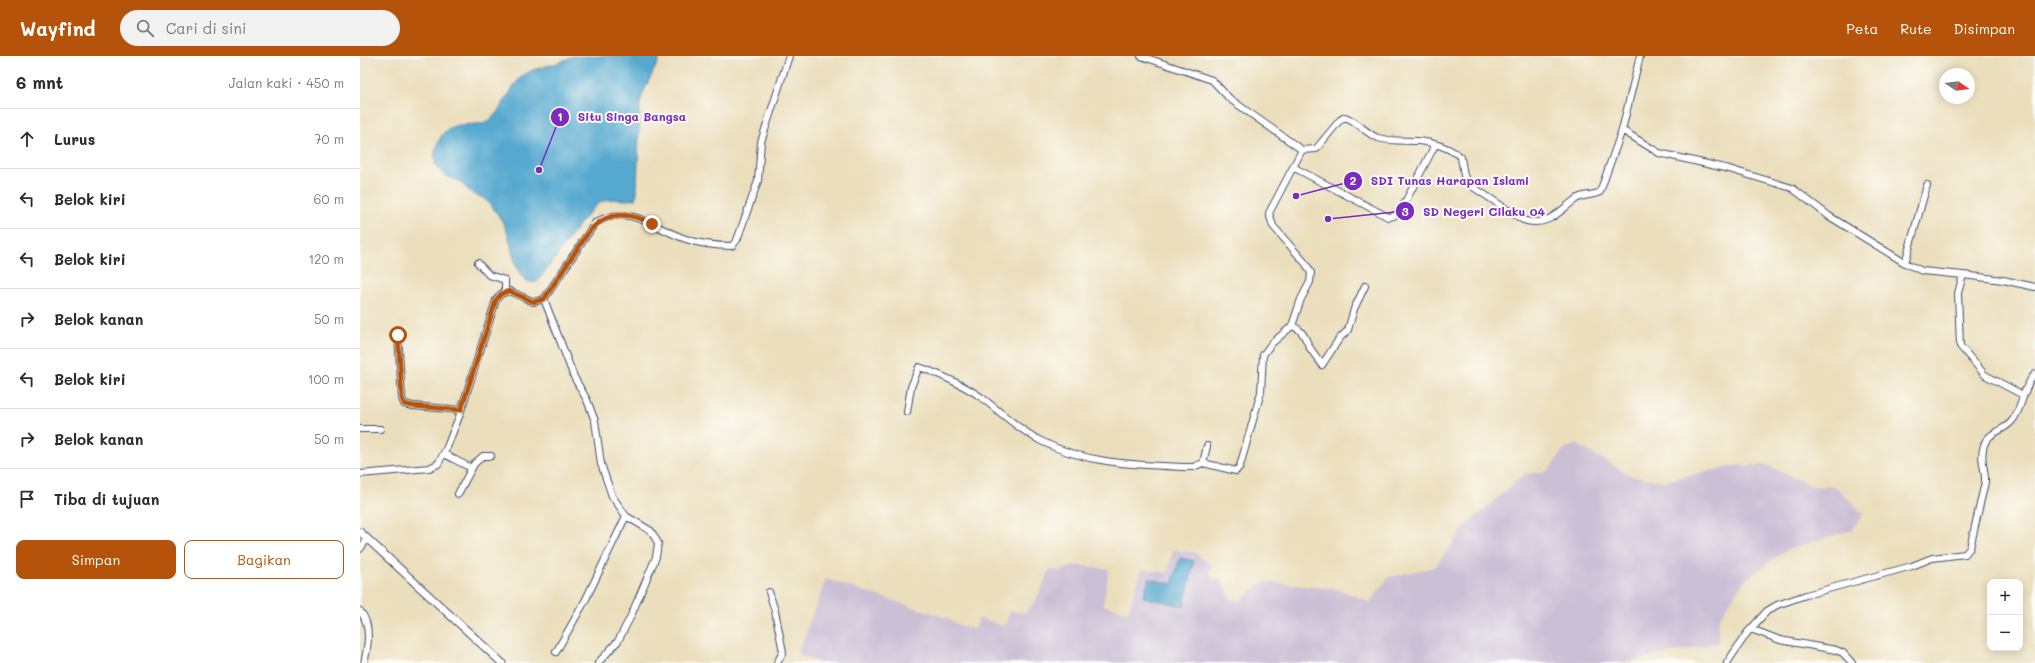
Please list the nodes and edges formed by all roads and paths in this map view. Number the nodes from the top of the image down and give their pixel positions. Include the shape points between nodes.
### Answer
1 (789, 56) edge
2 (1141, 56) edge
3 (1640, 56) edge
4 (1622, 130) junction
5 (1436, 145) junction
6 (1302, 150) junction
7 (1293, 167) junction
8 (1927, 185) dead end
9 (478, 263) dead end
10 (1905, 263) junction
11 (1963, 275) junction
12 (1365, 286) dead end
13 (2035, 287) edge
14 (505, 291) junction
15 (544, 299) junction
16 (1292, 326) junction
17 (398, 335) dead end
18 (2035, 374) edge
19 (2023, 395) junction
20 (461, 410) junction
21 (907, 412) dead end
22 (360, 429) edge
23 (380, 429) dead end
24 (1207, 446) dead end
25 (444, 454) junction
26 (492, 456) dead end
27 (1203, 463) junction
28 (471, 468) junction
29 (360, 474) edge
30 (458, 494) dead end
31 (626, 516) junction
32 (360, 532) edge
33 (367, 539) junction
34 (360, 549) edge
35 (768, 592) dead end
36 (360, 611) edge
37 (1752, 629) junction
38 (556, 652) dead end
39 (364, 663) edge
40 (502, 663) edge
41 (598, 663) edge
42 (777, 663) edge
43 (1727, 663) edge
44 (1852, 663) edge

1 - 15 street via 761,142 758,181 732,246 685,239 634,216 605,217 588,233
2 - 6 street via 1212,80 1230,99
3 - 4 street
4 - 5 street via 1600,192 1576,200 1557,216 1537,222 1523,220 1470,185 1464,176 1461,157
4 - 10 street via 1659,153 1729,169 1792,188 1828,216
5 - 6 street via 1418,140 1400,142 1373,136 1356,121 1345,118 1340,120 1316,150
5 - 7 street via 1401,210 1394,216 1388,216
6 - 7 street
7 - 16 street via 1269,213 1273,226 1311,273 1310,282
8 - 10 street
9 - 14 street via 489,275 505,280
10 - 11 street via 1922,271
11 - 13 street
11 - 19 street via 1958,292 1960,346 1986,375
12 - 16 street via 1348,330 1322,365 1310,348 1306,336
14 - 15 street via 516,293 534,302
14 - 20 street via 496,300
15 - 31 street via 574,377 587,400 594,421 601,464 612,496
16 - 27 street via 1271,344 1263,355 1261,392 1239,468 1236,471
17 - 20 street via 404,404
18 - 19 street
19 - 37 street via 2012,421 1985,440 1982,466 1984,482 1970,548 1964,554 1932,558 1777,605 1767,611
20 - 25 street
21 - 27 street via 911,387 919,367 981,397 1008,420 1041,441 1072,454 1129,465 1185,468
22 - 23 street
24 - 27 street
25 - 28 street
25 - 29 street via 434,467
26 - 28 street via 479,458
28 - 30 street
31 - 38 street via 585,601
31 - 41 street via 651,531 658,543 656,557 618,641
32 - 33 street
33 - 34 street
33 - 40 street
35 - 42 street via 775,611 783,652
36 - 39 street via 366,622 368,634
37 - 43 street
37 - 44 street via 1780,640 1836,650 1843,653

